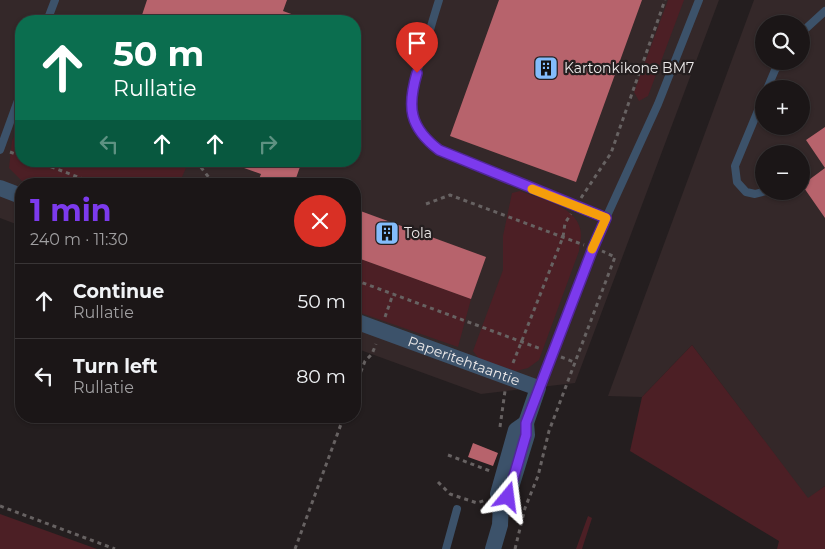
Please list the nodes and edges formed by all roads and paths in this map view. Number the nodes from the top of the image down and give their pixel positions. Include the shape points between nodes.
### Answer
1 (55, 0) edge
2 (439, 0) edge
3 (665, 0) edge
4 (699, 0) edge
5 (825, 11) edge
6 (49, 15) edge
7 (810, 25) edge
8 (15, 109) edge
9 (755, 118) edge
10 (0, 150) edge
11 (52, 167) edge
12 (201, 167) edge
13 (80, 178) edge
14 (209, 178) edge
15 (0, 188) edge
16 (15, 194) edge
17 (755, 194) edge
18 (426, 204) dead end
19 (576, 206) junction
20 (606, 218) junction
21 (563, 237) junction
22 (593, 248) junction
23 (361, 282) edge
24 (361, 323) edge
25 (522, 342) junction
26 (552, 353) junction
27 (365, 361) dead end
28 (574, 362) junction
29 (361, 371) edge
30 (507, 377) junction
31 (538, 388) junction
32 (341, 423) edge
33 (498, 433) dead end
34 (448, 455) dead end
35 (496, 473) dead end
36 (438, 482) dead end
37 (494, 502) junction
38 (0, 506) edge
39 (457, 509) dead end
40 (114, 549) edge
41 (296, 549) edge
42 (446, 549) edge
43 (492, 549) edge
44 (515, 549) edge

1 - 6 lane
2 - 19 lane via 411,98 412,113 419,130 439,150
3 - 19 path via 611,153
4 - 20 lane via 658,104
5 - 7 lane
8 - 10 lane
9 - 17 lane via 735,166 737,182 746,192
11 - 13 path
12 - 14 path
15 - 16 street
18 - 21 path via 450,195
19 - 20 lane
19 - 21 path via 565,223
20 - 22 lane
21 - 22 path
21 - 25 path
22 - 26 lane
22 - 28 path via 615,257
23 - 25 path
24 - 30 street, Paperitehtaantie
25 - 26 path
25 - 30 path
26 - 28 path
26 - 31 lane
27 - 29 path
28 - 44 path via 549,431
30 - 31 street, Paperitehtaantie
30 - 33 path
31 - 37 street, Paperitehtaantie via 526,423 516,430
32 - 41 path
34 - 35 path
36 - 37 path via 450,494 477,503
37 - 43 street, Paperitehtaantie via 500,525
38 - 40 path
39 - 42 lane

